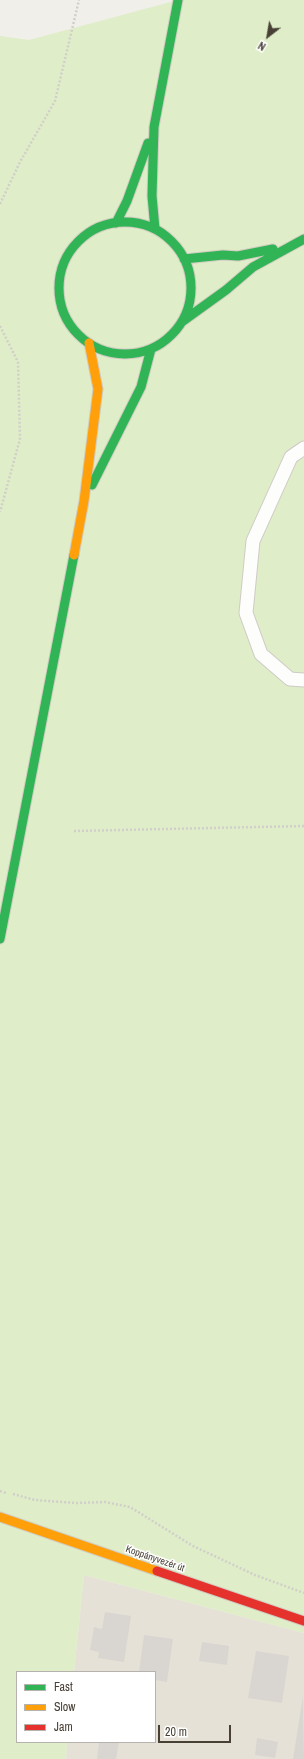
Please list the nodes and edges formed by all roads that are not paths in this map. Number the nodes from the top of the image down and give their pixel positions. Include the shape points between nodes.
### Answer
1 (178, 0) edge
2 (154, 127) junction
3 (116, 223) junction
4 (155, 229) junction
5 (304, 239) edge
6 (292, 245) junction
7 (184, 259) junction
8 (182, 321) junction
9 (89, 343) junction
10 (151, 349) junction
11 (304, 448) edge
12 (84, 501) junction
13 (304, 680) edge
14 (0, 938) edge
15 (0, 1517) edge
16 (304, 1621) edge

1 - 2 main road
2 - 3 main road via 127,201
2 - 4 main road via 152,196
3 - 4 main road via 136,223
3 - 9 main road via 97,228 80,240 68,255 60,274 59,294 64,313 74,330
4 - 7 main road via 172,242
5 - 6 main road
6 - 7 main road via 238,256
6 - 8 main road via 253,267
7 - 8 main road via 190,280 190,301
8 - 10 main road via 169,338
9 - 10 main road via 108,352 130,354
9 - 12 main road via 98,388
10 - 12 main road via 141,387
11 - 13 lane via 292,457 253,541 246,613 260,654 290,679
12 - 14 main road
15 - 16 main road, Koppányvezér út

